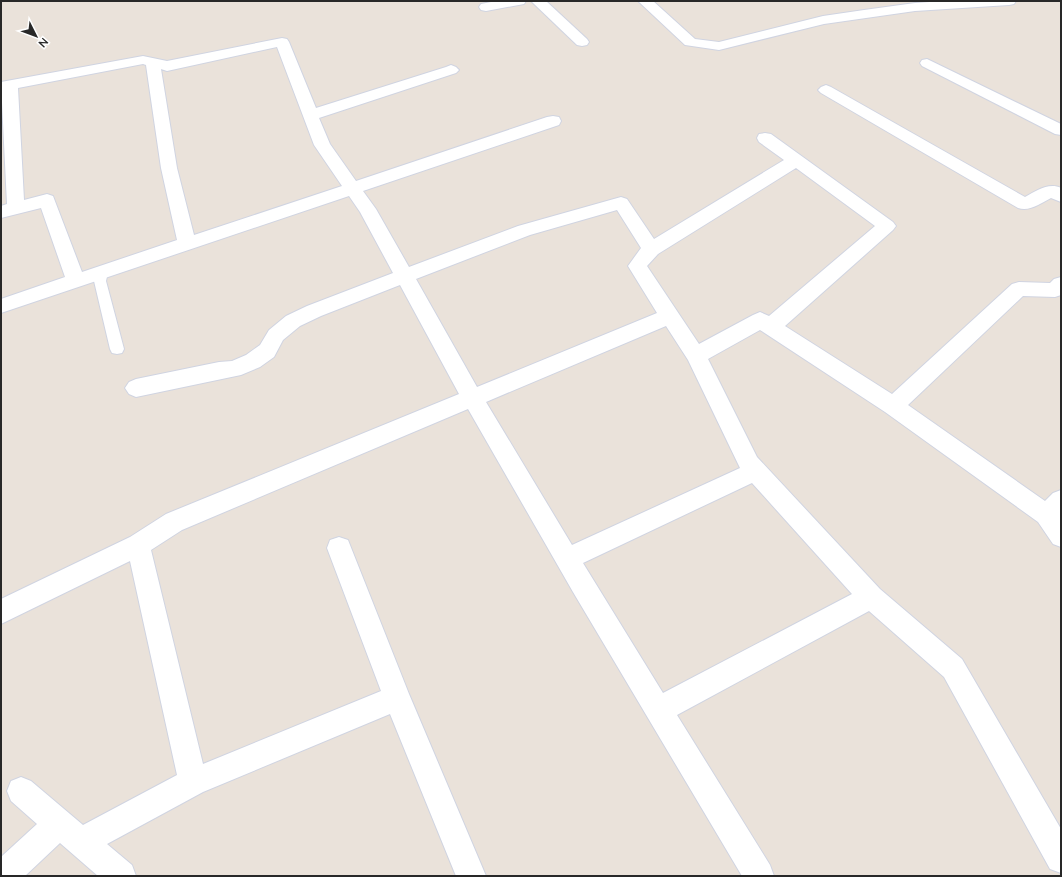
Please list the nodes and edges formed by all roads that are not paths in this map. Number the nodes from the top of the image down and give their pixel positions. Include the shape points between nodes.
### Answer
1 (538, 1) edge
2 (645, 1) edge
3 (1009, 1) edge
4 (512, 2) edge
5 (937, 3) edge
6 (486, 8) dead end
7 (582, 42) dead end
8 (153, 63) junction
9 (927, 63) dead end
10 (451, 70) dead end
11 (6, 86) edge
12 (826, 90) dead end
13 (311, 115) junction
14 (553, 121) dead end
15 (1061, 130) edge
16 (765, 138) dead end
17 (797, 160) junction
18 (353, 189) junction
19 (1058, 190) edge
20 (9, 210) edge
21 (187, 244) junction
22 (650, 249) junction
23 (102, 272) junction
24 (404, 276) junction
25 (76, 281) junction
26 (1061, 284) edge
27 (1, 306) edge
28 (670, 316) junction
29 (770, 326) junction
30 (117, 349) dead end
31 (696, 356) junction
32 (136, 388) dead end
33 (473, 398) junction
34 (893, 406) junction
35 (756, 471) junction
36 (1053, 508) edge
37 (1061, 536) edge
38 (138, 545) junction
39 (339, 548) dead end
40 (567, 559) junction
41 (872, 598) junction
42 (1, 612) edge
43 (397, 698) junction
44 (659, 710) junction
45 (193, 782) junction
46 (21, 791) dead end
47 (59, 824) junction
48 (81, 842) junction
49 (1061, 858) edge
50 (4, 876) edge
51 (121, 876) edge
52 (471, 876) edge
53 (760, 876) edge

1 - 7 street
2 - 5 street via 690,42 705,46 719,46 759,38 823,20
3 - 5 street
4 - 6 street
8 - 11 street via 143,60
8 - 13 street via 167,66 282,42
8 - 21 street via 169,168
9 - 15 street
10 - 13 street
11 - 20 street
12 - 19 street via 1024,204
13 - 18 street via 322,145
14 - 18 street
16 - 17 street
17 - 22 street
17 - 29 street via 887,226
18 - 21 street
18 - 24 street
20 - 25 street via 48,200
21 - 23 street
22 - 24 street via 621,203 524,230
22 - 28 street via 637,266
23 - 25 street
23 - 30 lane via 100,281
24 - 32 street via 293,321 276,335 267,351 253,361 234,369
24 - 33 street
25 - 27 street
26 - 34 street via 1055,290 1019,290
28 - 31 street
28 - 33 street
29 - 31 street via 760,320
29 - 34 street
31 - 35 street via 749,464
33 - 38 street via 174,522
33 - 40 street
34 - 36 street
35 - 40 street
35 - 41 street
36 - 37 street
38 - 42 street
38 - 45 street
39 - 43 street
40 - 44 street
41 - 44 street
41 - 49 street via 953,668
43 - 45 street
43 - 52 street
44 - 53 street
45 - 48 street
46 - 47 street
47 - 48 street
47 - 50 street
48 - 51 street

